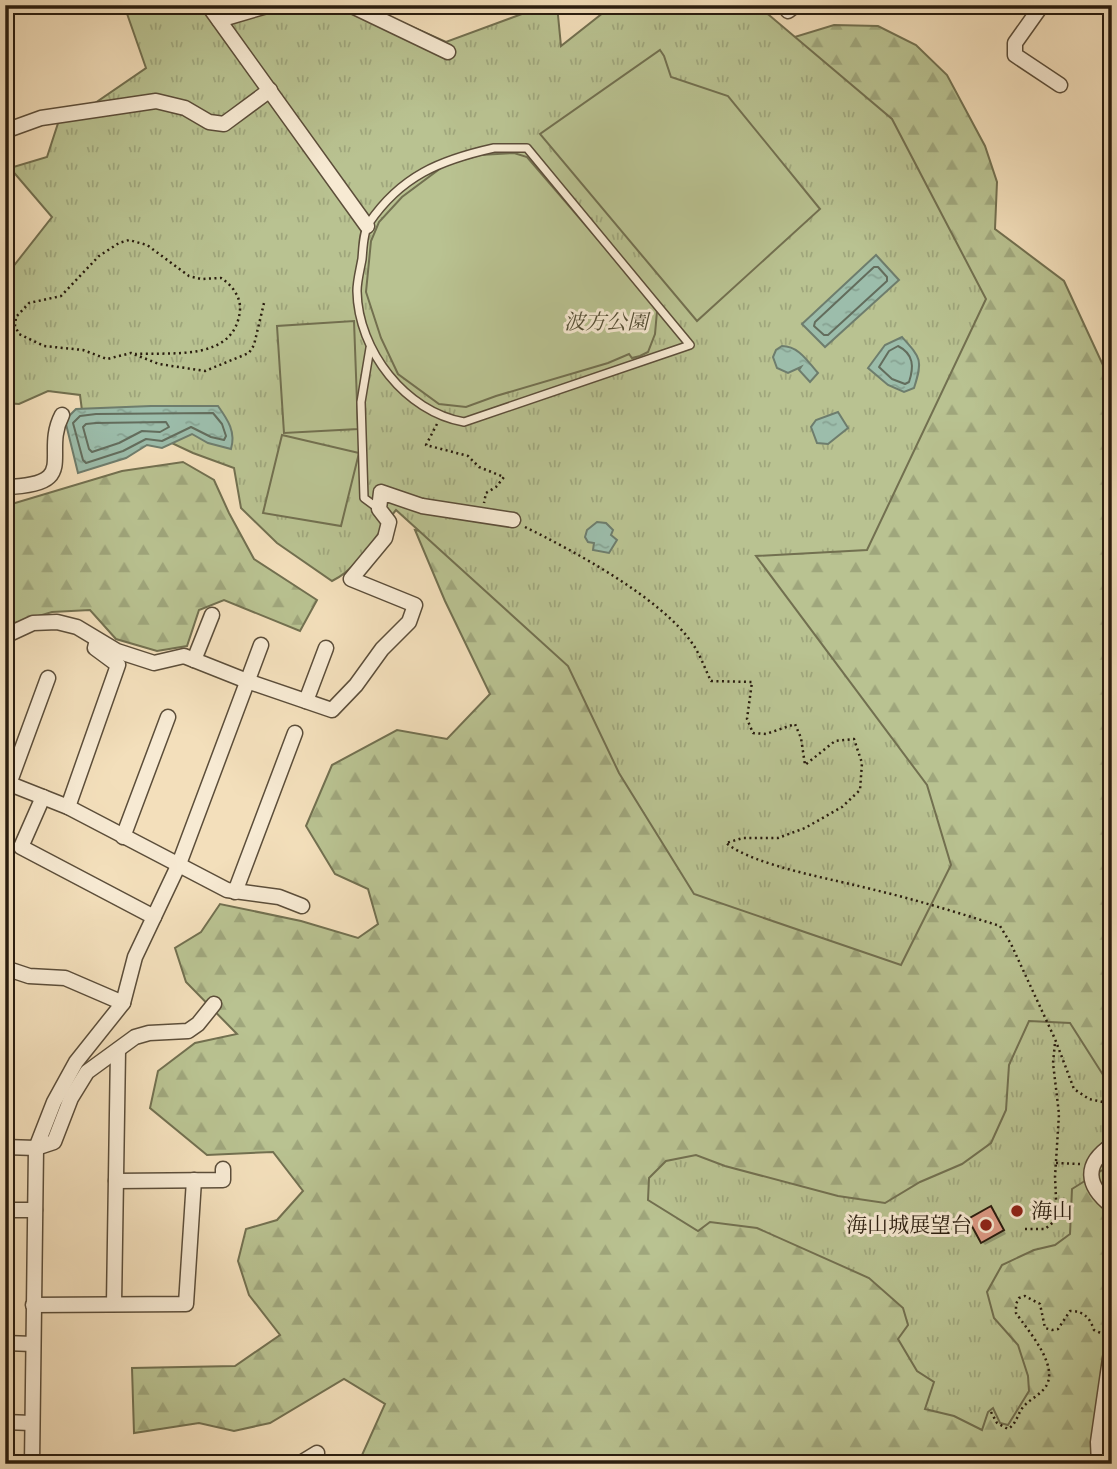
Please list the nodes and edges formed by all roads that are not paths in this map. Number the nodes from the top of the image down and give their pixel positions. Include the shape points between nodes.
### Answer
1 (208, 5) edge
2 (270, 5) edge
3 (350, 5) edge
4 (1042, 5) edge
5 (219, 20) junction
6 (448, 52) dead end
7 (1060, 85) dead end
8 (270, 90) junction
9 (5, 131) edge
10 (367, 226) junction
11 (370, 348) junction
12 (62, 415) dead end
13 (5, 486) edge
14 (379, 509) junction
15 (513, 520) road end
16 (212, 615) dead end
17 (5, 636) edge
18 (97, 639) junction
19 (261, 645) dead end
20 (326, 648) dead end
21 (194, 660) junction
22 (48, 678) dead end
23 (247, 681) junction
24 (306, 701) junction
25 (168, 717) dead end
26 (295, 733) dead end
27 (7, 783) edge
28 (43, 797) junction
29 (68, 807) junction
30 (123, 837) junction
31 (179, 864) junction
32 (235, 892) junction
33 (302, 906) dead end
34 (154, 917) junction
35 (5, 968) edge
36 (123, 1003) junction
37 (214, 1004) dead end
38 (118, 1050) junction
39 (1112, 1146) edge
40 (5, 1147) edge
41 (36, 1148) junction
42 (223, 1169) dead end
43 (194, 1180) junction
44 (116, 1181) junction
45 (1112, 1206) edge
46 (5, 1210) edge
47 (35, 1210) junction
48 (114, 1304) junction
49 (33, 1305) junction
50 (5, 1343) edge
51 (33, 1343) junction
52 (1112, 1345) edge
53 (5, 1422) edge
54 (32, 1423) junction
55 (317, 1453) dead end
56 (32, 1464) edge
57 (299, 1464) edge
58 (1099, 1464) edge

1 - 5 street
2 - 5 street
3 - 6 street
4 - 7 street via 1015,43 1015,55
5 - 8 street
8 - 9 street via 224,124 156,101 41,118
8 - 10 street
10 - 11 lane via 357,292
10 - 11 lane via 419,173 481,150 527,148 690,345 464,422 446,419 414,402
11 - 14 lane via 361,402 364,498
12 - 13 street via 55,428 57,463 49,478 28,486
14 - 15 street via 381,492 422,506
14 - 24 street via 389,522 384,538 351,579 415,605 409,622 332,710
16 - 21 street
17 - 18 street via 33,623 57,622
18 - 21 street via 154,663 184,656
18 - 29 street via 95,648 118,665
19 - 23 street
20 - 24 street
21 - 23 street
22 - 27 street
23 - 24 street
23 - 31 street
25 - 30 street
26 - 32 street
27 - 28 street
28 - 29 street
28 - 34 street via 21,847
29 - 30 street
30 - 31 street
31 - 32 street
31 - 34 street
32 - 33 street via 279,897
34 - 36 street via 135,957
35 - 36 street via 29,976 65,978
36 - 41 street via 76,1062
37 - 38 street via 188,1031 149,1033
38 - 41 street via 87,1072 54,1142
38 - 44 street
39 - 45 street via 1092,1164 1091,1181
40 - 41 street
41 - 47 street
42 - 43 street via 223,1180
43 - 44 street
43 - 48 street via 186,1304
44 - 48 street
46 - 47 street
47 - 49 street
48 - 49 street
49 - 51 street
50 - 51 street
51 - 54 street
52 - 58 street
53 - 54 street
54 - 56 street
55 - 57 street

